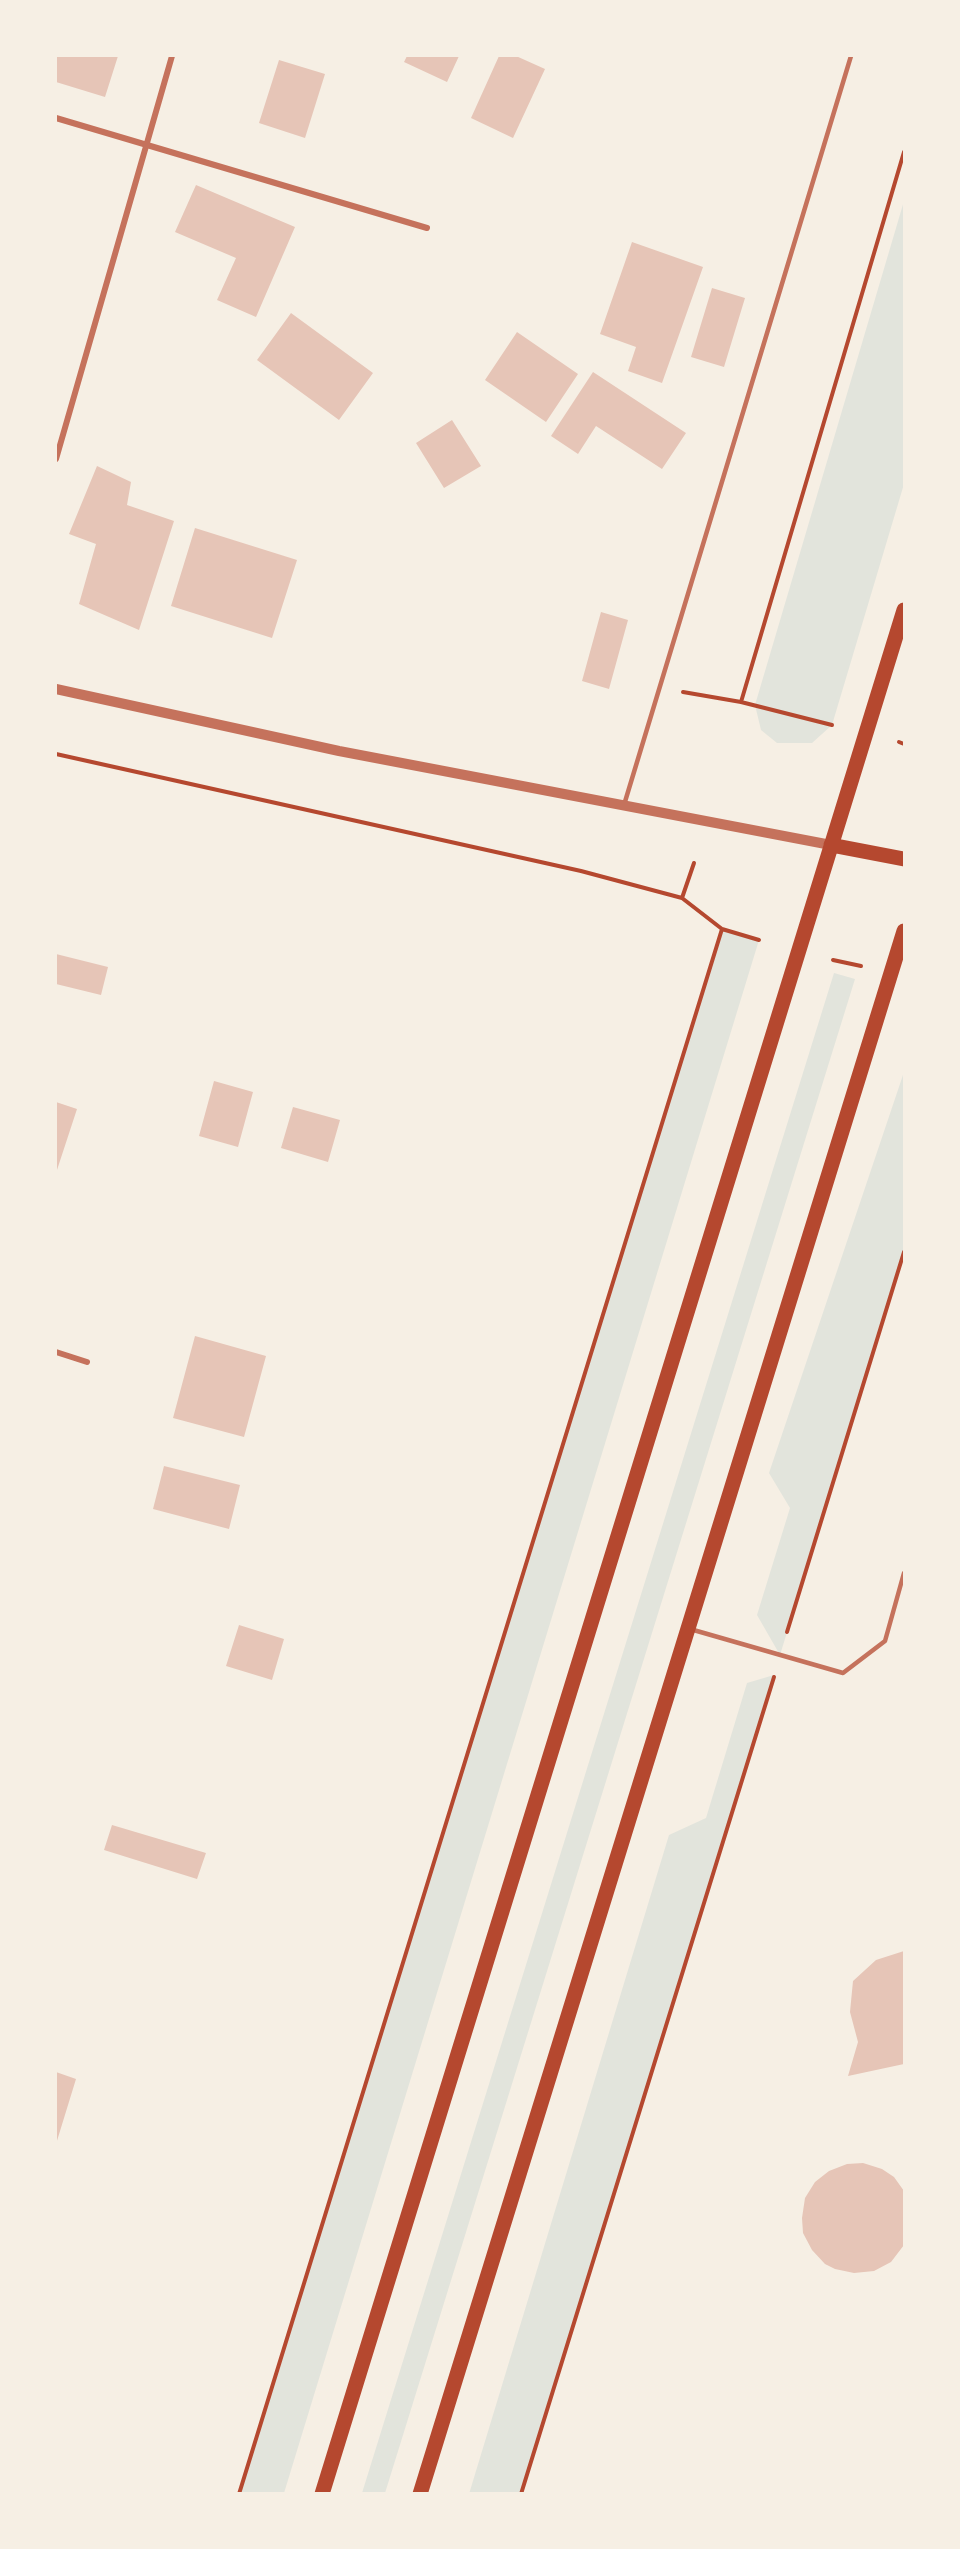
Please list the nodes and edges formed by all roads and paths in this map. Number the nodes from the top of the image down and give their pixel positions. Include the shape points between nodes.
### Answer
1 (172, 56) edge
2 (851, 56) edge
3 (56, 118) edge
4 (146, 144) junction
5 (904, 152) edge
6 (427, 228) dead end
7 (56, 459) edge
8 (904, 610) edge
9 (659, 688) junction
10 (56, 689) edge
11 (741, 702) junction
12 (832, 725) dead end
13 (899, 742) dead end
14 (904, 744) edge
15 (56, 754) edge
16 (624, 805) junction
17 (831, 845) junction
18 (904, 860) edge
19 (694, 863) dead end
20 (682, 898) junction
21 (722, 930) junction
22 (904, 932) edge
23 (759, 940) dead end
24 (833, 960) dead end
25 (861, 966) dead end
26 (904, 1252) edge
27 (56, 1352) edge
28 (87, 1362) dead end
29 (904, 1573) edge
30 (688, 1628) junction
31 (780, 1655) junction
32 (239, 2493) edge
33 (322, 2493) edge
34 (420, 2493) edge
35 (521, 2493) edge

1 - 4 street
2 - 9 lane
3 - 4 street
4 - 6 street
4 - 7 street
5 - 11 path
8 - 17 main road
9 - 11 path
9 - 16 lane
10 - 16 street via 339,751
11 - 12 path
13 - 14 path
15 - 20 path via 581,871
16 - 17 street
17 - 18 main road
17 - 33 main road
19 - 20 path
20 - 21 path
21 - 23 path
21 - 32 path
22 - 30 main road
24 - 25 path
26 - 31 path
27 - 28 street
29 - 31 lane via 885,1641 843,1673
30 - 31 lane
30 - 34 main road
31 - 35 path

